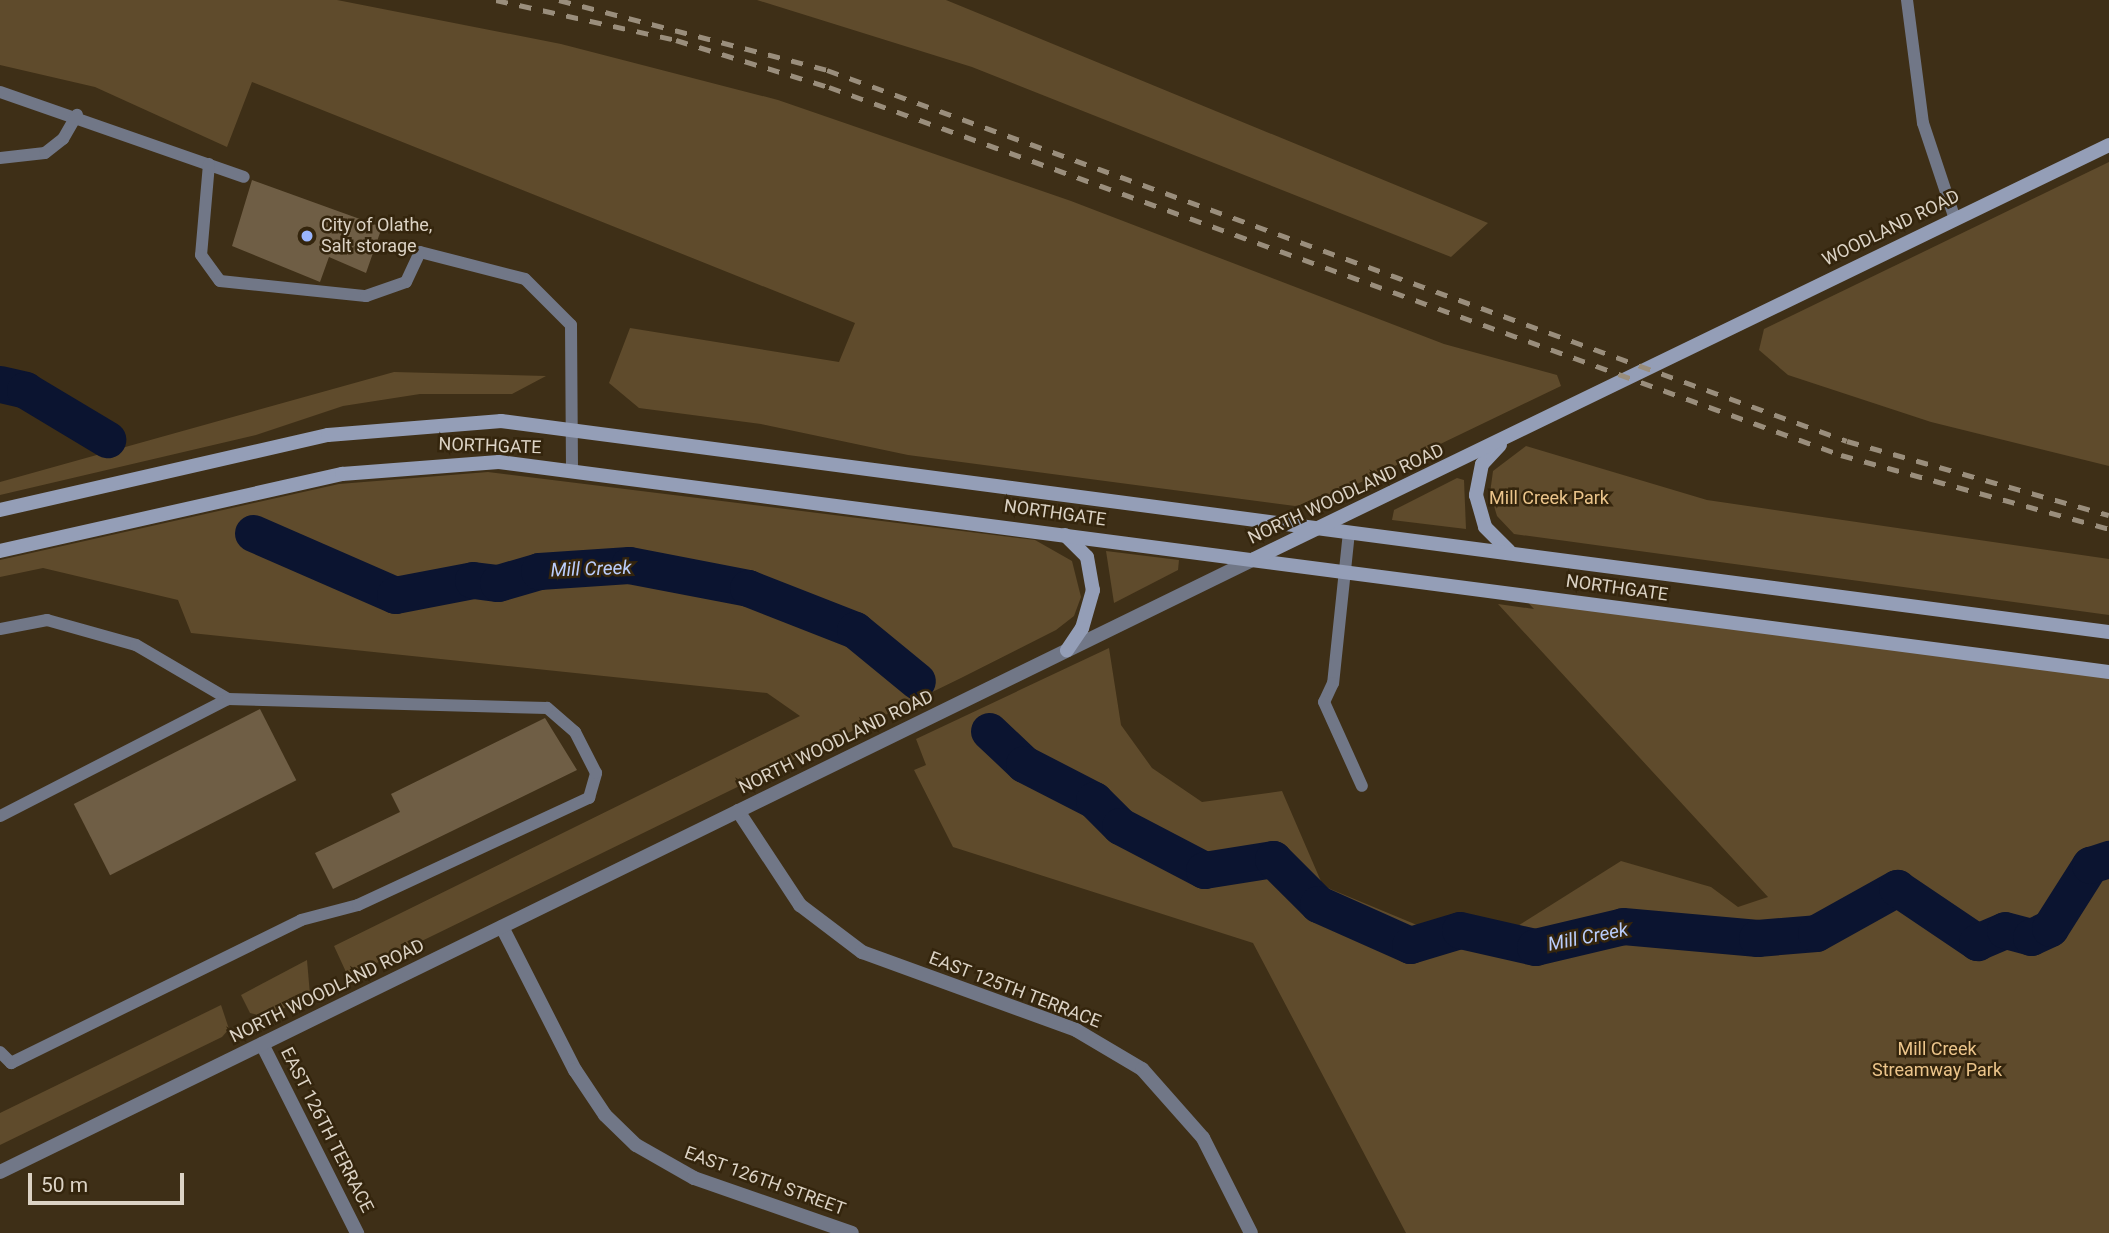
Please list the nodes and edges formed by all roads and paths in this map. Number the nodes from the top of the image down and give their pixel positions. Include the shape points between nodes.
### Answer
1 (1907, 0) edge
2 (0, 92) edge
3 (77, 115) junction
4 (2109, 145) edge
5 (0, 158) edge
6 (209, 164) junction
7 (244, 177) dead end
8 (1955, 219) junction
9 (1690, 346) joint
10 (576, 429) junction
11 (1509, 437) junction
12 (572, 469) junction
13 (0, 510) edge
14 (1318, 528) junction
15 (1349, 532) junction
16 (1064, 534) junction
17 (0, 551) edge
18 (1513, 553) junction
19 (1254, 559) junction
20 (1346, 571) junction
21 (0, 629) edge
22 (2109, 632) edge
23 (1068, 650) junction
24 (2109, 672) edge
25 (228, 699) junction
26 (1362, 786) dead end
27 (738, 811) junction
28 (0, 816) edge
29 (502, 927) junction
30 (262, 1044) junction
31 (0, 1052) edge
32 (0, 1172) edge
33 (357, 1233) edge
34 (852, 1233) edge
35 (1251, 1233) edge

1 - 8 lane via 1923,123
2 - 3 lane
3 - 5 lane via 63,139 45,153
3 - 6 lane
4 - 8 main road, WOODLAND ROAD
6 - 7 lane
6 - 10 lane via 201,255 220,281 366,296 405,282 420,252 525,279 571,325
8 - 9 main road, WOODLAND ROAD
9 - 11 main road, NORTH WOODLAND ROAD
10 - 12 lane
10 - 13 main road, NORTHGATE via 501,421 328,435
10 - 14 main road, NORTHGATE
11 - 14 main road, NORTH WOODLAND ROAD
11 - 18 main road via 1482,464 1476,495 1485,527
12 - 16 main road, NORTHGATE
12 - 17 main road, NORTHGATE via 472,462 342,474
14 - 15 main road, NORTHGATE
14 - 19 main road, NORTH WOODLAND ROAD
15 - 18 main road, NORTHGATE
15 - 20 lane
16 - 19 main road, NORTHGATE
16 - 23 main road via 1087,557 1093,590 1083,628
18 - 22 main road, NORTHGATE
19 - 20 main road, NORTHGATE
19 - 23 street, NORTH WOODLAND ROAD
20 - 24 main road, NORTHGATE
20 - 26 lane via 1333,683 1325,702
21 - 25 lane via 47,620 136,645
23 - 27 street, NORTH WOODLAND ROAD
25 - 28 lane
25 - 31 lane via 547,708 575,732 596,774 589,798 358,905 301,920 11,1063
27 - 29 street, NORTH WOODLAND ROAD
27 - 35 street, EAST 125TH TERRACE via 800,905 862,952 1076,1030 1142,1069 1203,1138
29 - 30 street, NORTH WOODLAND ROAD
29 - 34 street, EAST 126TH STREET via 575,1070 628,1138 694,1178
30 - 32 street, NORTH WOODLAND ROAD
30 - 33 street, EAST 126TH TERRACE

